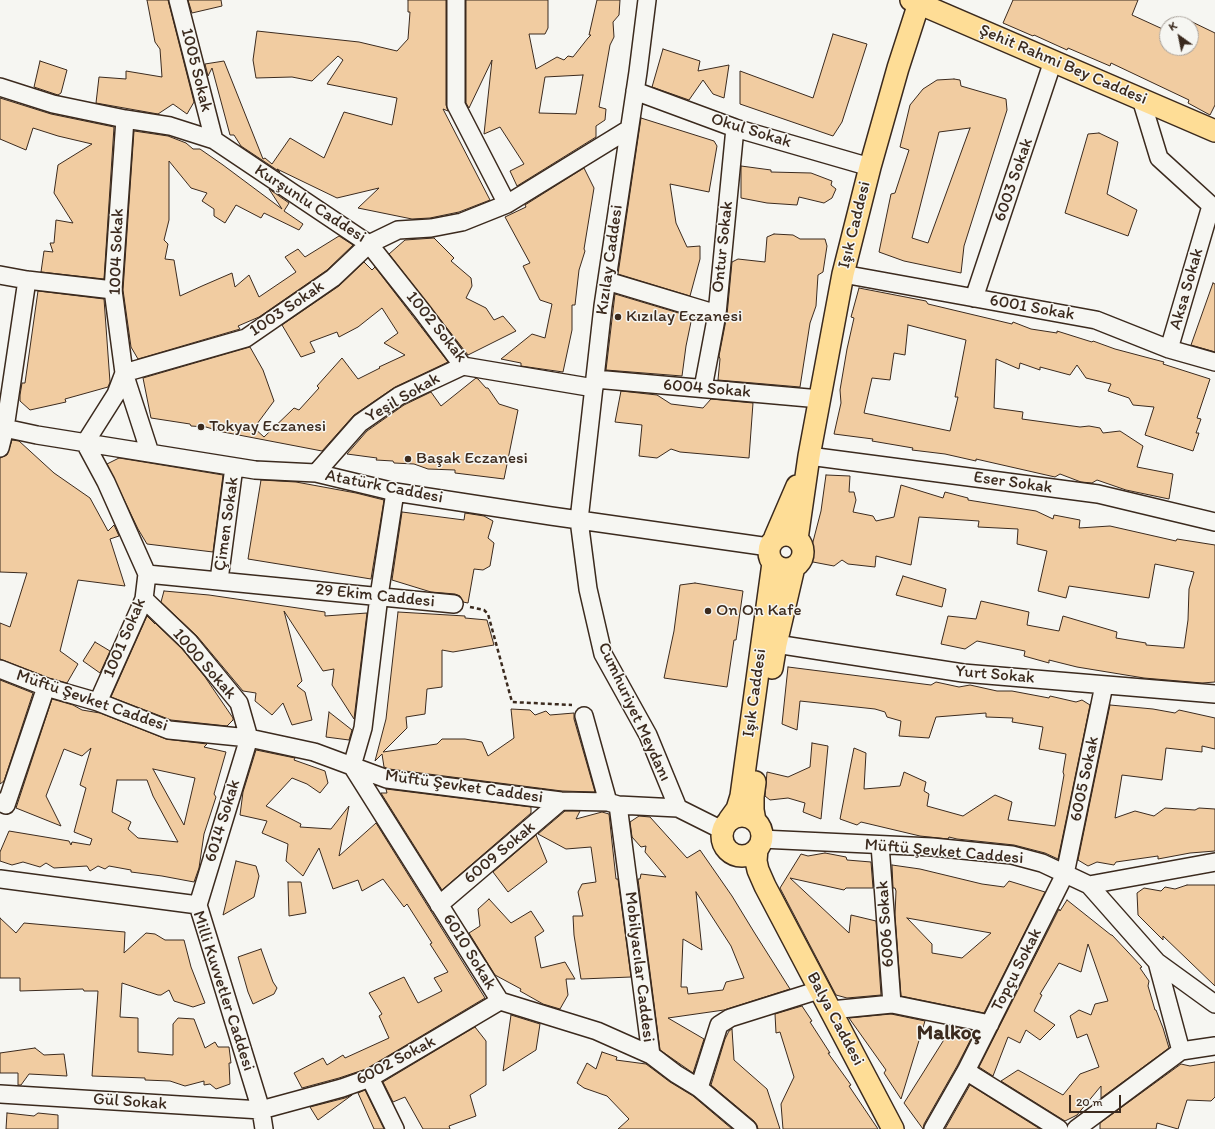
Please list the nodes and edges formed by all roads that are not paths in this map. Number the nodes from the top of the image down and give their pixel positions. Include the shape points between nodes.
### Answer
1 (178, 0) edge
2 (456, 0) edge
3 (647, 0) edge
4 (917, 1) edge
5 (1053, 61) junction
6 (0, 87) edge
7 (635, 91) junction
8 (1141, 99) junction
9 (125, 119) junction
10 (735, 128) junction
11 (629, 129) junction
12 (1215, 131) edge
13 (214, 140) junction
14 (870, 166) junction
15 (507, 204) junction
16 (1213, 208) edge
17 (369, 244) junction
18 (843, 274) junction
19 (0, 275) edge
20 (27, 280) junction
21 (607, 281) junction
22 (113, 290) junction
23 (974, 298) junction
24 (716, 314) junction
25 (1169, 350) junction
26 (1215, 362) edge
27 (463, 366) junction
28 (124, 373) junction
29 (594, 384) junction
30 (703, 388) junction
31 (820, 399) junction
32 (3, 428) edge
33 (85, 443) junction
34 (0, 448) edge
35 (150, 453) junction
36 (809, 456) junction
37 (234, 467) junction
38 (316, 473) junction
39 (395, 492) junction
40 (579, 520) junction
41 (1215, 522) edge
42 (797, 539) junction
43 (772, 549) junction
44 (794, 566) junction
45 (147, 574) junction
46 (219, 580) junction
47 (379, 596) junction
48 (144, 599) junction
49 (454, 604) road end
50 (776, 644) junction
51 (0, 669) edge
52 (1104, 685) junction
53 (46, 687) junction
54 (1215, 694) edge
55 (98, 702) junction
56 (584, 716) road end
57 (249, 738) junction
58 (352, 766) junction
59 (561, 801) junction
60 (0, 802) edge
61 (613, 803) junction
62 (678, 808) junction
63 (726, 825) junction
64 (758, 836) junction
65 (880, 845) junction
66 (730, 852) junction
67 (1215, 862) edge
68 (1065, 874) junction
69 (0, 879) edge
70 (1089, 885) junction
71 (439, 904) junction
72 (198, 905) junction
73 (776, 908) junction
74 (1157, 962) junction
75 (820, 990) junction
76 (500, 1001) junction
77 (892, 1004) junction
78 (1215, 1004) edge
79 (831, 1010) junction
80 (990, 1024) junction
81 (1215, 1046) edge
82 (1181, 1051) junction
83 (651, 1055) junction
84 (966, 1071) junction
85 (370, 1078) junction
86 (698, 1088) junction
87 (0, 1094) edge
88 (261, 1110) junction
89 (1080, 1127) edge
90 (264, 1129) edge
91 (395, 1129) edge
92 (748, 1129) edge
93 (893, 1129) edge
94 (933, 1129) edge
95 (1059, 1129) edge

1 - 13 street, 1005 Sokak
2 - 15 street via 456,105
3 - 7 street, Kızılay Caddesi
4 - 5 main road, Şehit Rahmi Bey Caddesi
4 - 14 main road, Işık Caddesi
5 - 8 main road, Şehit Rahmi Bey Caddesi
5 - 23 street, 6003 Sokak
6 - 9 street, Kurşunlu Caddesi via 53,104
7 - 10 street, Okul Sokak
7 - 11 street, Kızılay Caddesi
8 - 12 main road, Şehit Rahmi Bey Caddesi
8 - 16 street via 1159,158
9 - 13 street, Kurşunlu Caddesi via 170,126
9 - 22 street, 1004 Sokak
10 - 14 street, Okul Sokak
10 - 24 street, Ontur Sokak
11 - 15 street, Kurşunlu Caddesi
11 - 21 street, Kızılay Caddesi
13 - 17 street, Kurşunlu Caddesi
14 - 18 main road, Işık Caddesi
15 - 17 street, Kurşunlu Caddesi via 462,222 431,228 398,230
16 - 25 street, Aksa Sokak
17 - 27 street, 1002 Sokak
17 - 28 street, 1003 Sokak via 333,278 246,338
18 - 23 street, 6001 Sokak
18 - 31 main road, Işık Caddesi
19 - 20 street
20 - 22 street
20 - 32 street
21 - 24 street
21 - 29 street, Kızılay Caddesi
22 - 28 street, 1004 Sokak
23 - 25 street, 6001 Sokak via 1096,320
24 - 30 street, Ontur Sokak
25 - 26 street, 6001 Sokak
27 - 29 street, 1002 Sokak
27 - 38 street, Yeşil Sokak via 399,396 360,423
28 - 33 street via 116,394
28 - 35 street, 1004 Sokak
29 - 30 street, 6004 Sokak
29 - 40 street, Kızılay Caddesi
30 - 31 street, 6004 Sokak
31 - 36 main road, Işık Caddesi
32 - 33 street, Atatürk Caddesi
32 - 34 street
33 - 35 street, Atatürk Caddesi
33 - 45 street via 106,482
35 - 37 street, Atatürk Caddesi
36 - 41 street, Eser Sokak via 1098,494
36 - 42 main road, Işık Caddesi
36 - 43 main road, Işık Caddesi
37 - 38 street, Atatürk Caddesi
37 - 46 street, Çimen Sokak
38 - 39 street, Atatürk Caddesi
39 - 40 street, Atatürk Caddesi
39 - 47 street
40 - 43 street, Atatürk Caddesi
40 - 62 street, Cumhuriyet Meydanı via 588,589 603,654 648,735
42 - 43 main road via 787,534
42 - 44 main road, Işık Caddesi via 803,553
43 - 44 main road via 783,569
43 - 63 main road, Işık Caddesi via 741,796 737,809
44 - 50 main road, Işık Caddesi
45 - 46 street, 29 Ekim Caddesi
45 - 48 street, 1001 Sokak
46 - 47 street, 29 Ekim Caddesi
47 - 49 street, 29 Ekim Caddesi
47 - 58 street via 363,728
48 - 55 street, 1001 Sokak
48 - 57 street, 1000 Sokak via 189,642 239,703
50 - 52 street, Yurt Sokak via 963,673
50 - 64 main road, Işık Caddesi via 753,797
51 - 53 street, Müftü Şevket Caddesi
52 - 54 street, Yurt Sokak
52 - 68 street, 6005 Sokak
53 - 55 street, Müftü Şevket Caddesi
53 - 60 street via 6,805
55 - 57 street, Müftü Şevket Caddesi via 169,730
56 - 61 street
57 - 58 street, Müftü Şevket Caddesi via 314,752
57 - 72 street, 6014 Sokak
58 - 59 street, Müftü Şevket Caddesi via 387,779
58 - 71 street, 6010 Sokak
59 - 61 street, Müftü Şevket Caddesi
59 - 71 street, 6009 Sokak
61 - 62 street, Müftü Şevket Caddesi
61 - 83 street, Mobilyacılar Caddesi
62 - 63 street, Müftü Şevket Caddesi
63 - 64 main road, Müftü Şevket Caddesi via 740,816 750,818
63 - 66 main road via 721,836 722,842
64 - 65 street, Müftü Şevket Caddesi
64 - 66 main road, Müftü Şevket Caddesi via 748,855 735,855
64 - 73 main road, Balya Caddesi via 758,870
65 - 68 street, Müftü Şevket Caddesi via 1012,855 1042,863
65 - 77 street, 6006 Sokak
66 - 73 main road, Balya Caddesi
67 - 70 street
68 - 70 street, Müftü Şevket Caddesi
68 - 80 street, Topçu Sokak
69 - 72 street, Milli Kuvvetler Caddesi
70 - 74 street
71 - 76 street, 6010 Sokak
72 - 88 street, Milli Kuvvetler Caddesi
73 - 75 main road, Balya Caddesi
74 - 78 street
74 - 82 street
75 - 79 main road, Balya Caddesi
75 - 86 street via 730,1018 719,1025
76 - 83 street, 6010 Sokak via 596,1031
76 - 85 street, 6002 Sokak
77 - 79 street
77 - 80 street
79 - 93 main road, Balya Caddesi
80 - 84 street, Topçu Sokak
81 - 82 street
82 - 89 street
83 - 86 street, Mobilyacılar Caddesi
84 - 94 street, Topçu Sokak
84 - 95 street
85 - 88 street, 6002 Sokak
85 - 91 street
86 - 92 street, Mobilyacılar Caddesi
87 - 88 street, Gül Sokak
88 - 90 street, Milli Kuvvetler Caddesi

